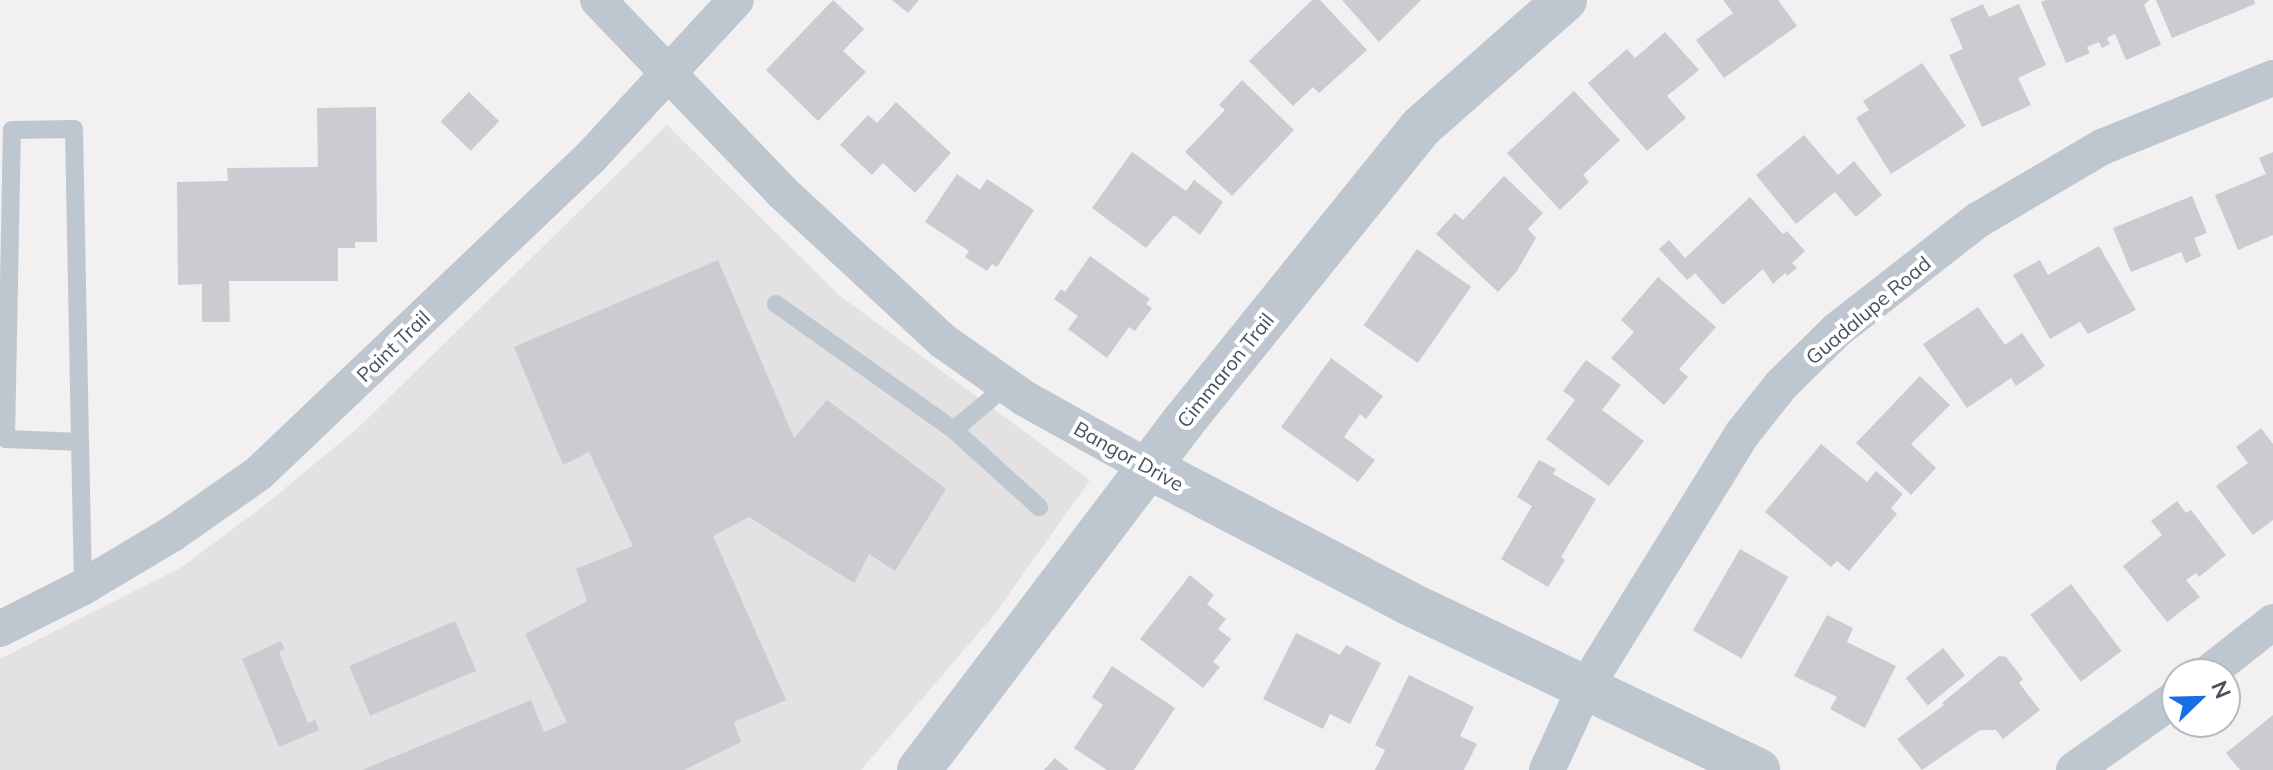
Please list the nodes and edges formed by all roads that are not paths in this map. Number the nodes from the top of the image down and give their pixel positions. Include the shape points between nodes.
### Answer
1 (598, 0) edge
2 (736, 0) edge
3 (1565, 0) edge
4 (669, 73) junction
5 (2273, 78) edge
6 (776, 304) dead end
7 (1006, 386) junction
8 (954, 430) junction
9 (80, 442) junction
10 (1150, 468) junction
11 (1039, 507) dead end
12 (83, 587) junction
13 (2273, 622) edge
14 (0, 629) edge
15 (2227, 658) edge
16 (1584, 690) junction
17 (2161, 708) edge
18 (919, 770) edge
19 (1547, 770) edge
20 (1758, 770) edge
21 (2074, 770) edge

1 - 4 street, Bangor Drive
2 - 4 street, Paint Trail
3 - 10 street, Cimmaron Trail via 1421,127
4 - 7 street, Bangor Drive via 782,192 943,341
4 - 12 street, Paint Trail via 590,158 259,473
5 - 16 street, Guadalupe Road via 2102,147 1978,220 1837,330 1781,385 1743,433
6 - 8 lane
7 - 8 lane
7 - 10 street, Bangor Drive
8 - 11 lane
9 - 9 lane via 74,129 12,130 6,439
9 - 12 lane
10 - 16 street, Bangor Drive
10 - 18 street, Cimmaron Trail
12 - 14 street, Paint Trail
13 - 15 street
16 - 19 street, Guadalupe Road
16 - 20 street, Bangor Drive
17 - 21 street

